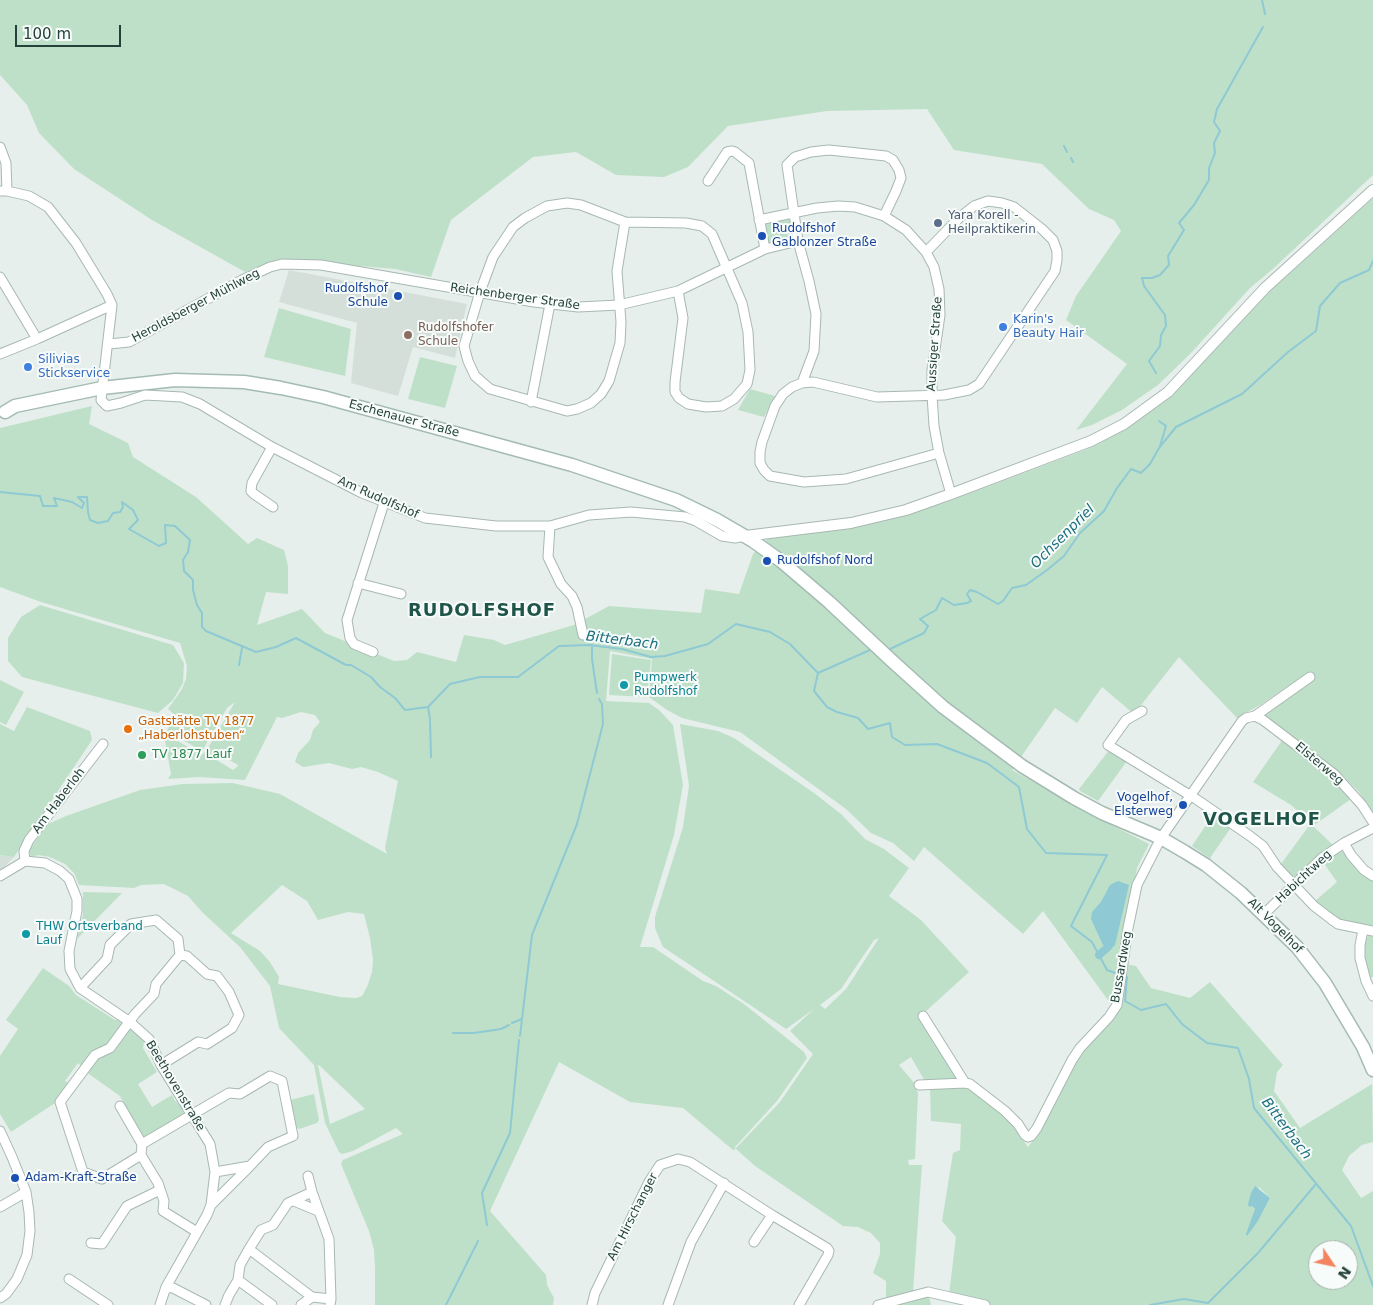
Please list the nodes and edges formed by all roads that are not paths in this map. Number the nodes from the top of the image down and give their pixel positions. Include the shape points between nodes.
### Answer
1 (0, 147) edge
2 (708, 182) dead end
3 (4, 190) edge
4 (1373, 190) edge
5 (793, 212) junction
6 (884, 216) junction
7 (759, 220) junction
8 (625, 222) junction
9 (798, 242) junction
10 (765, 249) junction
11 (926, 252) junction
12 (282, 264) joint
13 (727, 266) junction
14 (0, 277) edge
15 (678, 291) junction
16 (480, 292) junction
17 (550, 304) junction
18 (112, 305) junction
19 (619, 305) junction
20 (37, 339) junction
21 (109, 344) junction
22 (0, 354) edge
23 (802, 383) junction
24 (102, 388) junction
25 (932, 396) junction
26 (531, 402) junction
27 (2, 413) edge
28 (272, 448) junction
29 (939, 453) junction
30 (951, 494) junction
31 (384, 502) junction
32 (273, 507) dead end
33 (550, 526) junction
34 (745, 536) junction
35 (358, 583) junction
36 (401, 594) dead end
37 (583, 635) dead end
38 (373, 652) dead end
39 (1310, 677) dead end
40 (1142, 711) dead end
41 (1255, 716) junction
42 (103, 744) dead end
43 (1189, 796) junction
44 (1373, 822) edge
45 (1373, 828) edge
46 (1160, 838) junction
47 (1344, 843) junction
48 (25, 861) junction
49 (0, 876) edge
50 (1373, 876) edge
51 (1294, 885) junction
52 (1264, 914) junction
53 (1363, 930) junction
54 (1373, 931) edge
55 (180, 955) junction
56 (80, 988) junction
57 (1373, 996) edge
58 (924, 1016) dead end
59 (130, 1022) junction
60 (162, 1065) junction
61 (1373, 1070) edge
62 (965, 1083) junction
63 (919, 1085) dead end
64 (120, 1106) dead end
65 (192, 1114) junction
66 (0, 1131) edge
67 (142, 1144) junction
68 (141, 1155) junction
69 (250, 1166) junction
70 (216, 1172) junction
71 (308, 1176) dead end
72 (724, 1183) junction
73 (160, 1190) junction
74 (26, 1192) junction
75 (312, 1192) junction
76 (294, 1201) junction
77 (211, 1205) junction
78 (0, 1207) edge
79 (318, 1211) junction
80 (772, 1215) junction
81 (197, 1232) junction
82 (754, 1242) dead end
83 (91, 1243) dead end
84 (249, 1249) junction
85 (69, 1279) dead end
86 (238, 1280) junction
87 (166, 1287) junction
88 (312, 1297) junction
89 (0, 1298) edge
90 (330, 1302) edge
91 (981, 1304) edge
92 (108, 1305) edge
93 (160, 1305) edge
94 (206, 1305) edge
95 (225, 1305) edge
96 (272, 1305) edge
97 (301, 1305) edge
98 (592, 1305) edge
99 (668, 1305) edge
100 (799, 1305) edge
101 (878, 1305) edge

1 - 3 street via 6,163
2 - 7 street via 727,152 735,152 749,164
3 - 18 street via 28,196 48,207 76,243
4 - 30 street via 1265,288 1168,392 1139,414 1091,441
5 - 6 street, Aussiger Straße via 838,206 855,207
5 - 6 street via 787,166 795,157 829,150 876,154 892,160 901,178
5 - 7 street, Aussiger Straße
5 - 9 street
6 - 11 street, Aussiger Straße via 906,230
7 - 10 street
8 - 13 street via 702,226 712,234
8 - 16 street via 567,202 547,206 513,227 493,257
8 - 19 street via 617,271
9 - 10 street, Reichenberger Straße
9 - 23 street via 816,314 814,351
10 - 13 street, Reichenberger Straße
11 - 25 street, Aussiger Straße via 934,266 939,288 940,315 932,370
11 - 25 street via 966,212 988,201 1014,207 1053,240 1057,251 1055,271 979,384 969,390
12 - 16 street, Reichenberger Straße via 330,267
12 - 21 street, Heroldsberger Mühlweg via 242,280 129,342
13 - 15 street, Reichenberger Straße
13 - 15 street via 742,303 748,332 750,370 747,384 741,392 722,406 688,404 675,392 683,318
14 - 20 street
15 - 19 street, Reichenberger Straße
16 - 17 street, Reichenberger Straße
16 - 26 street via 464,346 468,361 475,376 490,389
17 - 19 street, Reichenberger Straße via 578,307
17 - 26 street
18 - 20 street
18 - 21 street
19 - 26 street via 620,343 609,381 601,394 591,403 567,411
20 - 22 street
21 - 24 street
23 - 25 street via 812,382 877,397
23 - 29 street via 783,394 766,430 760,463 770,476 804,482 846,479
24 - 27 main road, Eschenauer Straße via 15,406
24 - 28 street, Am Rudolfshof via 101,400 108,406 146,395 182,397 200,404
24 - 34 main road, Eschenauer Straße via 175,380 244,382 323,397 572,465 676,500
25 - 29 street, Aussiger Straße
28 - 31 street, Am Rudolfshof
28 - 32 street via 252,482 251,490
29 - 30 street, Aussiger Straße
30 - 34 street via 906,510 851,523
31 - 33 street, Am Rudolfshof via 425,518 504,526
31 - 35 street
33 - 34 street, Am Rudolfshof via 589,515 631,512 685,517 722,536
33 - 37 street via 548,557 577,607
34 - 46 main road, Eschenauer Straße via 830,602 943,707 1022,766 1074,798
35 - 36 street
35 - 38 street via 347,620 350,638 354,644
39 - 41 street
40 - 43 street via 1126,720 1108,745
41 - 43 street via 1242,721
41 - 44 street, Elsterweg via 1334,774
42 - 48 street, Am Haberloh via 29,840 24,851
43 - 46 street
43 - 51 street via 1263,846
45 - 47 street, Habichtweg
46 - 52 main road, Alt Vogelhof via 1186,851
46 - 62 street, Bussardweg via 1136,885 1117,1005 1080,1048 1031,1136 1025,1135 998,1106
47 - 50 street via 1355,860
47 - 51 street, Habichtweg via 1322,858
48 - 49 street
48 - 56 street via 45,863 60,870 74,889 77,910 69,951 70,969
51 - 52 street, Habichtweg
51 - 53 street via 1338,924
52 - 61 main road, Alt Vogelhof via 1297,947 1325,983
53 - 54 street
53 - 57 street via 1360,958
55 - 56 street via 178,939 156,920 131,924 110,945 107,959
55 - 59 street
55 - 60 street via 187,956 207,974 217,976 229,992 239,1015 232,1028 207,1044 198,1042
56 - 59 street, Beethovenstraße
58 - 62 street
59 - 60 street, Beethovenstraße via 149,1039
59 - 68 street via 110,1048 95,1055 60,1102 83,1172 102,1180
60 - 65 street, Beethovenstraße
62 - 63 street
64 - 67 street
65 - 67 street
65 - 69 street via 229,1093 240,1094 270,1076 282,1081 293,1136 268,1147
65 - 70 street, Beethovenstraße via 210,1144
66 - 74 street
67 - 68 street
68 - 73 street
69 - 70 street
69 - 77 street
70 - 77 street, Beethovenstraße
71 - 75 street
72 - 80 street, Am Hirschanger
72 - 98 street, Am Hirschanger via 690,1162 678,1159 660,1164 595,1292
72 - 99 street via 691,1242
73 - 81 street via 163,1211
73 - 83 street via 127,1206 102,1244
74 - 78 street
74 - 89 street via 30,1231 27,1255 17,1279
75 - 76 street
75 - 79 street
76 - 79 street
76 - 84 street via 288,1203 273,1225 261,1230
77 - 81 street, Beethovenstraße
79 - 90 street via 329,1240
80 - 82 street
80 - 100 street, Am Hirschanger via 829,1251
81 - 87 street, Beethovenstraße
84 - 86 street via 240,1265
84 - 88 street
85 - 92 street
86 - 95 street
86 - 96 street
87 - 93 street, Beethovenstraße
87 - 94 street
88 - 90 street
88 - 97 street
91 - 101 street via 928,1292

